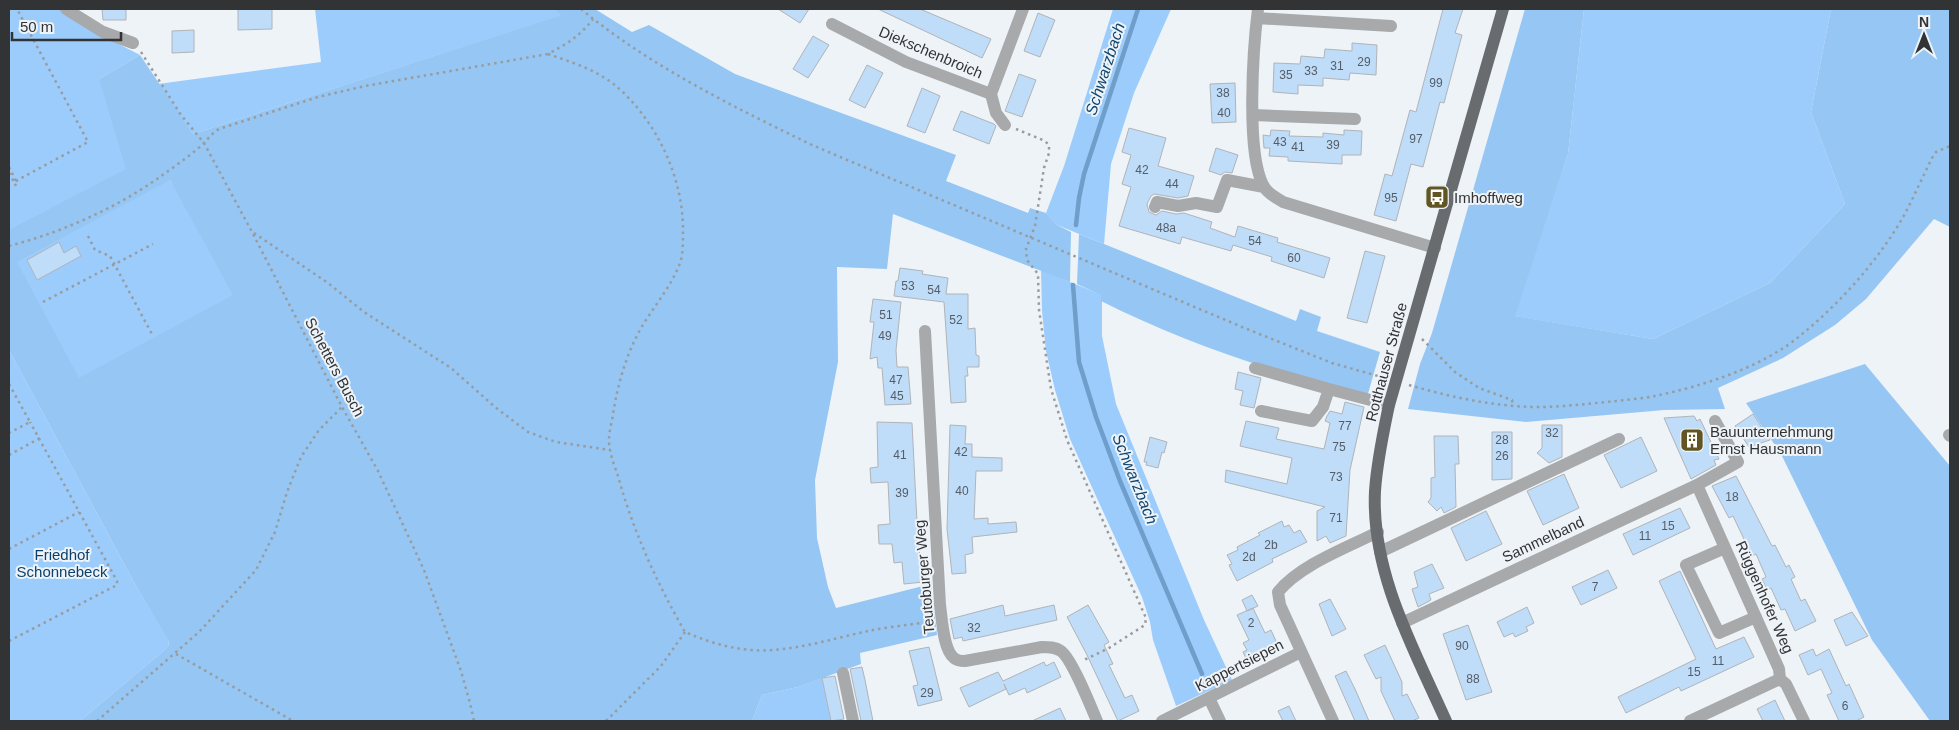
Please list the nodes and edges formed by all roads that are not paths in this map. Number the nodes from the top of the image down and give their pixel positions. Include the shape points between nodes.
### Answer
1 (66, 9) edge
2 (1023, 9) edge
3 (1503, 9) edge
4 (1258, 13) edge
5 (832, 24) dead end
6 (1391, 26) dead end
7 (134, 43) road end
8 (991, 94) junction
9 (1253, 115) junction
10 (1355, 119) dead end
11 (1005, 125) road end
12 (1264, 187) junction
13 (1156, 207) dead end
14 (1435, 248) junction
15 (925, 331) dead end
16 (1255, 368) dead end
17 (1329, 389) junction
18 (1390, 405) junction
19 (1260, 411) dead end
20 (1716, 421) dead end
21 (1619, 439) dead end
22 (1697, 485) junction
23 (1378, 532) junction
24 (1725, 548) junction
25 (1380, 552) junction
26 (1756, 617) junction
27 (1402, 622) junction
28 (1302, 652) junction
29 (843, 673) dead end
30 (1780, 679) junction
31 (1209, 698) junction
32 (853, 721) edge
33 (1097, 721) edge
34 (1162, 721) edge
35 (1220, 721) edge
36 (1333, 721) edge
37 (1446, 721) edge
38 (1690, 721) edge
39 (1804, 721) edge

1 - 7 street via 103,32
2 - 8 street, Diekschenbroich
3 - 14 main road, Rotthauser Straße
4 - 6 street
4 - 9 street
5 - 8 street, Diekschenbroich via 906,62
8 - 11 street via 996,114
9 - 10 street
9 - 12 street via 1256,167
12 - 13 street via 1228,180 1217,207 1157,202
12 - 14 street via 1283,202
14 - 18 main road, Rotthauser Straße
15 - 33 street, Teutoburger Weg via 938,582 945,640 950,653 957,660 965,661 1042,647 1055,648 1063,652 1072,667
16 - 17 street
17 - 18 street
17 - 19 street via 1320,412 1312,421
18 - 23 main road, Rotthauser Straße via 1379,451 1375,493
20 - 22 street, Sammelband via 1738,462
21 - 25 street
22 - 24 street, Rüggenhofer Weg
22 - 27 street, Sammelband
23 - 25 main road, Rotthauser Straße
23 - 28 street, Kappertsiepen via 1301,571 1278,592 1280,605
24 - 26 street, Rüggenhofer Weg
24 - 26 street via 1686,566 1718,633
25 - 27 main road, Rotthauser Straße
26 - 30 street, Rüggenhofer Weg via 1779,669
27 - 37 main road, Rotthauser Straße
28 - 31 street, Kappertsiepen
28 - 36 street
29 - 32 street
30 - 38 street
30 - 39 street, Rüggenhofer Weg via 1786,684
31 - 34 street, Kappertsiepen
31 - 35 street

